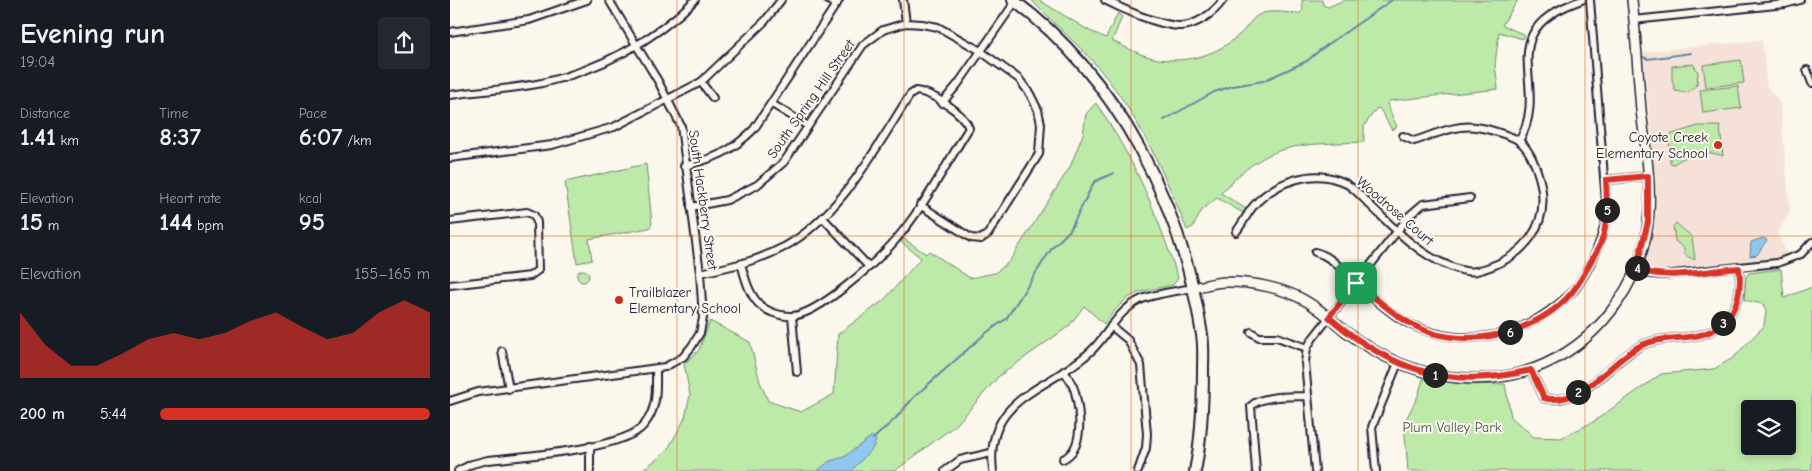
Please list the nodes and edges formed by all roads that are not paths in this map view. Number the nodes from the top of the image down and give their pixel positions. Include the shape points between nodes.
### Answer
1 (588, 0) edge
2 (609, 0) edge
3 (695, 0) edge
4 (781, 0) edge
5 (828, 0) edge
6 (903, 0) edge
7 (1105, 0) edge
8 (1222, 0) edge
9 (1582, 0) edge
10 (1590, 0) edge
11 (1632, 0) edge
12 (1800, 0) edge
13 (1014, 1) edge
14 (838, 2) edge
15 (1634, 20) junction
16 (906, 24) junction
17 (450, 32) edge
18 (636, 46) junction
19 (980, 50) junction
20 (1807, 70) dead end
21 (701, 82) junction
22 (1812, 83) edge
23 (450, 95) edge
24 (713, 98) dead end
25 (667, 100) junction
26 (942, 103) junction
27 (772, 104) junction
28 (808, 126) junction
29 (1403, 136) dead end
30 (1519, 141) junction
31 (450, 158) edge
32 (684, 166) junction
33 (1648, 176) junction
34 (1606, 180) junction
35 (1470, 198) dead end
36 (920, 205) junction
37 (691, 207) junction
38 (823, 218) junction
39 (450, 221) edge
40 (1397, 231) junction
41 (1236, 232) dead end
42 (1812, 242) edge
43 (1315, 252) dead end
44 (741, 264) junction
45 (869, 267) junction
46 (1739, 268) junction
47 (1636, 269) junction
48 (700, 273) junction
49 (1356, 283) junction
50 (450, 285) edge
51 (1193, 288) junction
52 (792, 316) junction
53 (1329, 317) junction
54 (1111, 326) junction
55 (1251, 332) dead end
56 (1307, 348) junction
57 (502, 351) dead end
58 (1398, 363) junction
59 (656, 368) junction
60 (1064, 370) junction
61 (1531, 370) junction
62 (797, 372) dead end
63 (508, 389) junction
64 (1308, 396) junction
65 (450, 401) edge
66 (590, 446) junction
67 (991, 453) junction
68 (1063, 459) dead end
69 (458, 471) edge
70 (590, 471) edge
71 (945, 471) edge
72 (994, 471) edge
73 (1138, 471) edge
74 (1195, 471) edge
75 (1256, 471) edge
76 (1315, 471) edge
77 (1376, 471) edge

1 - 17 street via 530,20
2 - 18 street, South Hackberry Street
3 - 18 street via 662,30
4 - 21 street via 765,21
5 - 14 street
6 - 16 street
7 - 8 street via 1178,26 1215,11
9 - 30 street via 1559,8 1542,20 1532,38 1528,70 1530,113
10 - 34 street
11 - 15 street
12 - 15 street
13 - 19 street
13 - 51 main road via 1066,47 1130,129 1147,161 1179,240
14 - 27 street
15 - 33 street
16 - 19 street, South Spring Hill Street via 938,27
16 - 28 street, South Spring Hill Street via 883,30 863,45
18 - 23 street via 562,78
18 - 25 street, South Hackberry Street
19 - 26 street
19 - 36 street, South Spring Hill Street via 1019,79 1030,94 1041,124 1039,154 988,234 981,239 971,238
20 - 22 street
21 - 24 street
21 - 25 street
25 - 31 street via 614,127 552,145
25 - 32 street, South Hackberry Street via 681,126
26 - 36 street via 966,119 969,128
26 - 38 street via 926,92 916,91 910,95 852,184
27 - 28 street
27 - 32 street via 737,146 720,156
28 - 37 street, South Spring Hill Street via 784,162 757,185 727,200
29 - 30 street via 1414,141 1451,129 1476,126
30 - 40 street, Woodrose Court via 1537,169 1542,189 1542,212 1536,230 1523,249 1500,264 1474,271 1454,268 1432,259
32 - 37 street, South Hackberry Street
33 - 34 street
33 - 47 street via 1648,222
34 - 49 street via 1607,215 1602,239 1578,286 1545,315 1528,325 1485,337 1460,338 1432,333 1403,320
35 - 40 street via 1424,204
36 - 45 street via 894,242
37 - 48 street, South Hackberry Street
38 - 44 street via 784,247
38 - 45 street
39 - 50 street via 527,212 534,215 538,270 530,276
40 - 41 street, Woodrose Court via 1353,189 1338,180 1315,177 1277,185 1256,203
40 - 49 street
42 - 46 street via 1801,254 1777,263
43 - 49 street via 1326,255
44 - 48 street
44 - 52 street via 758,304 774,314
45 - 52 street via 834,294
46 - 47 street via 1664,275
46 - 61 street via 1741,283 1737,302 1730,316 1708,334 1640,346 1598,380 1562,401 1544,398
47 - 61 street via 1620,301 1596,328 1554,360
48 - 59 street, South Hackberry Street via 703,318 700,333 682,357 665,367
49 - 53 street
51 - 53 street via 1226,281 1275,289 1304,299
51 - 54 street via 1140,300 1125,309
51 - 74 main road via 1203,337 1200,446
52 - 62 street
53 - 56 street
53 - 58 street via 1346,332
54 - 60 street via 1092,350
54 - 73 street via 1128,340 1141,365 1147,434
55 - 56 street via 1259,337 1277,337
56 - 64 street
57 - 63 street
58 - 61 street via 1428,374 1455,378 1511,375
58 - 77 street via 1372,428
59 - 63 street, South Hackberry Street
59 - 66 street via 656,399 643,426 628,437
60 - 67 street via 1004,414 996,429
60 - 68 street via 1074,391 1079,427 1076,447 1071,456
63 - 65 street, South Hackberry Street via 478,392
64 - 75 street via 1255,402 1250,406
64 - 76 street
66 - 69 street via 488,460
66 - 70 street
67 - 71 street via 960,460
67 - 72 street

